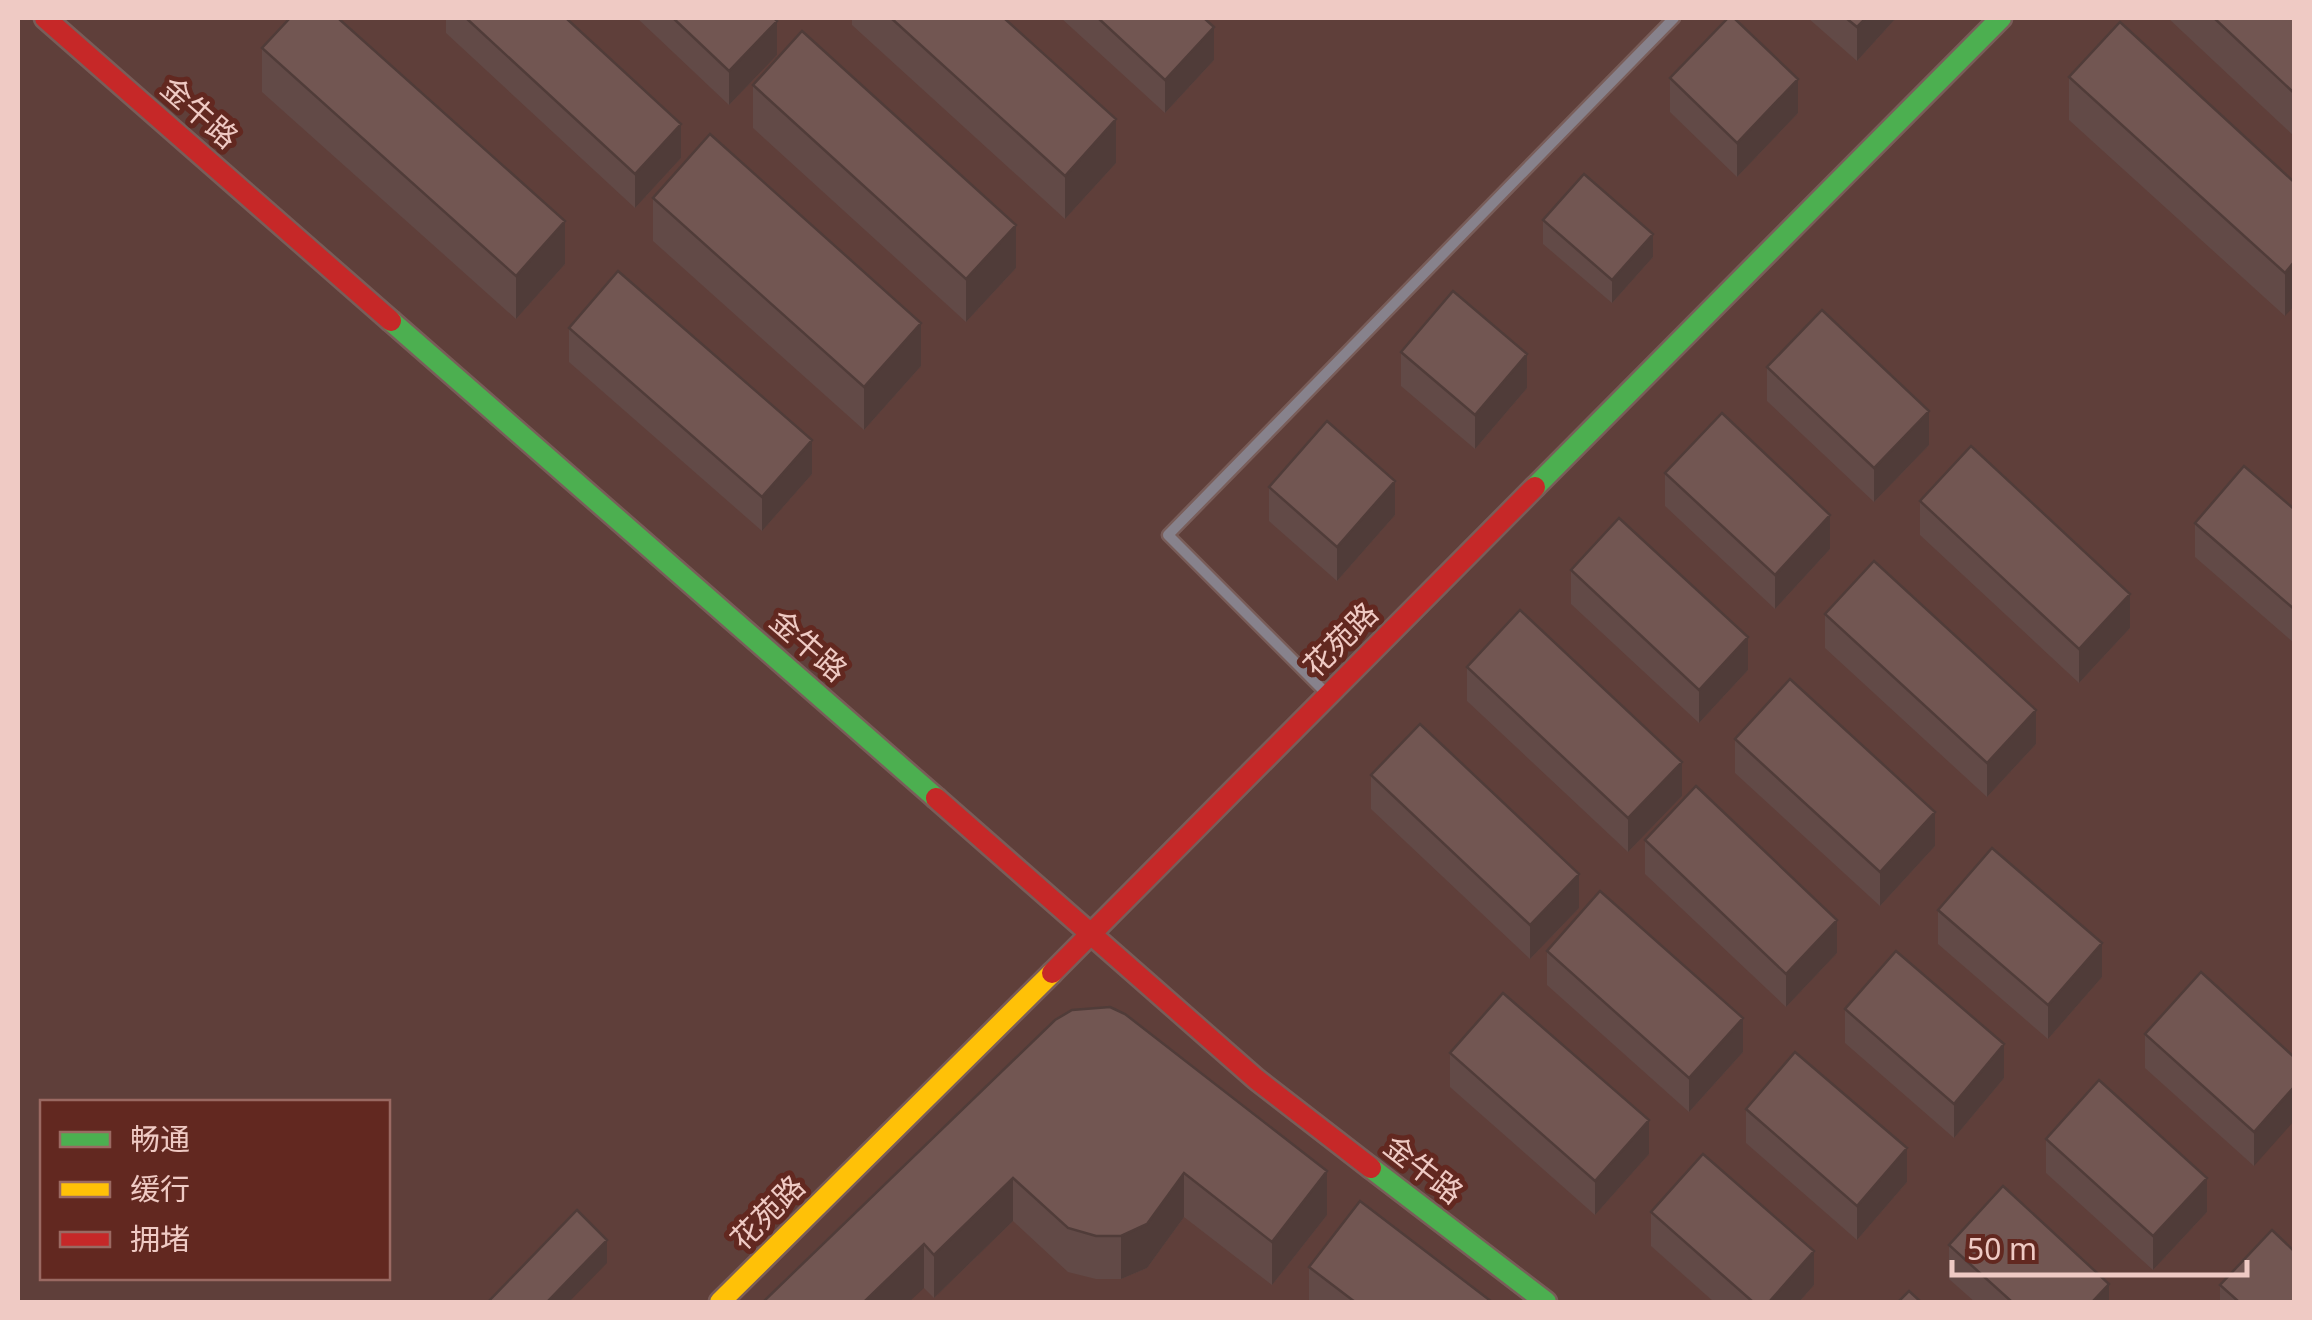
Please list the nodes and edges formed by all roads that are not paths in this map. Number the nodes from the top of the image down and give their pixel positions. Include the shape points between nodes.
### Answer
1 (45, 18) edge
2 (1674, 18) edge
3 (2002, 18) edge
4 (1328, 695) junction
5 (1091, 934) junction
6 (720, 1302) edge
7 (1546, 1302) edge

1 - 5 street, 金牛路
2 - 4 street via 1168,535
3 - 4 street, 花苑路
4 - 5 street, 花苑路
5 - 6 street, 花苑路
5 - 7 street, 金牛路 via 1256,1079

